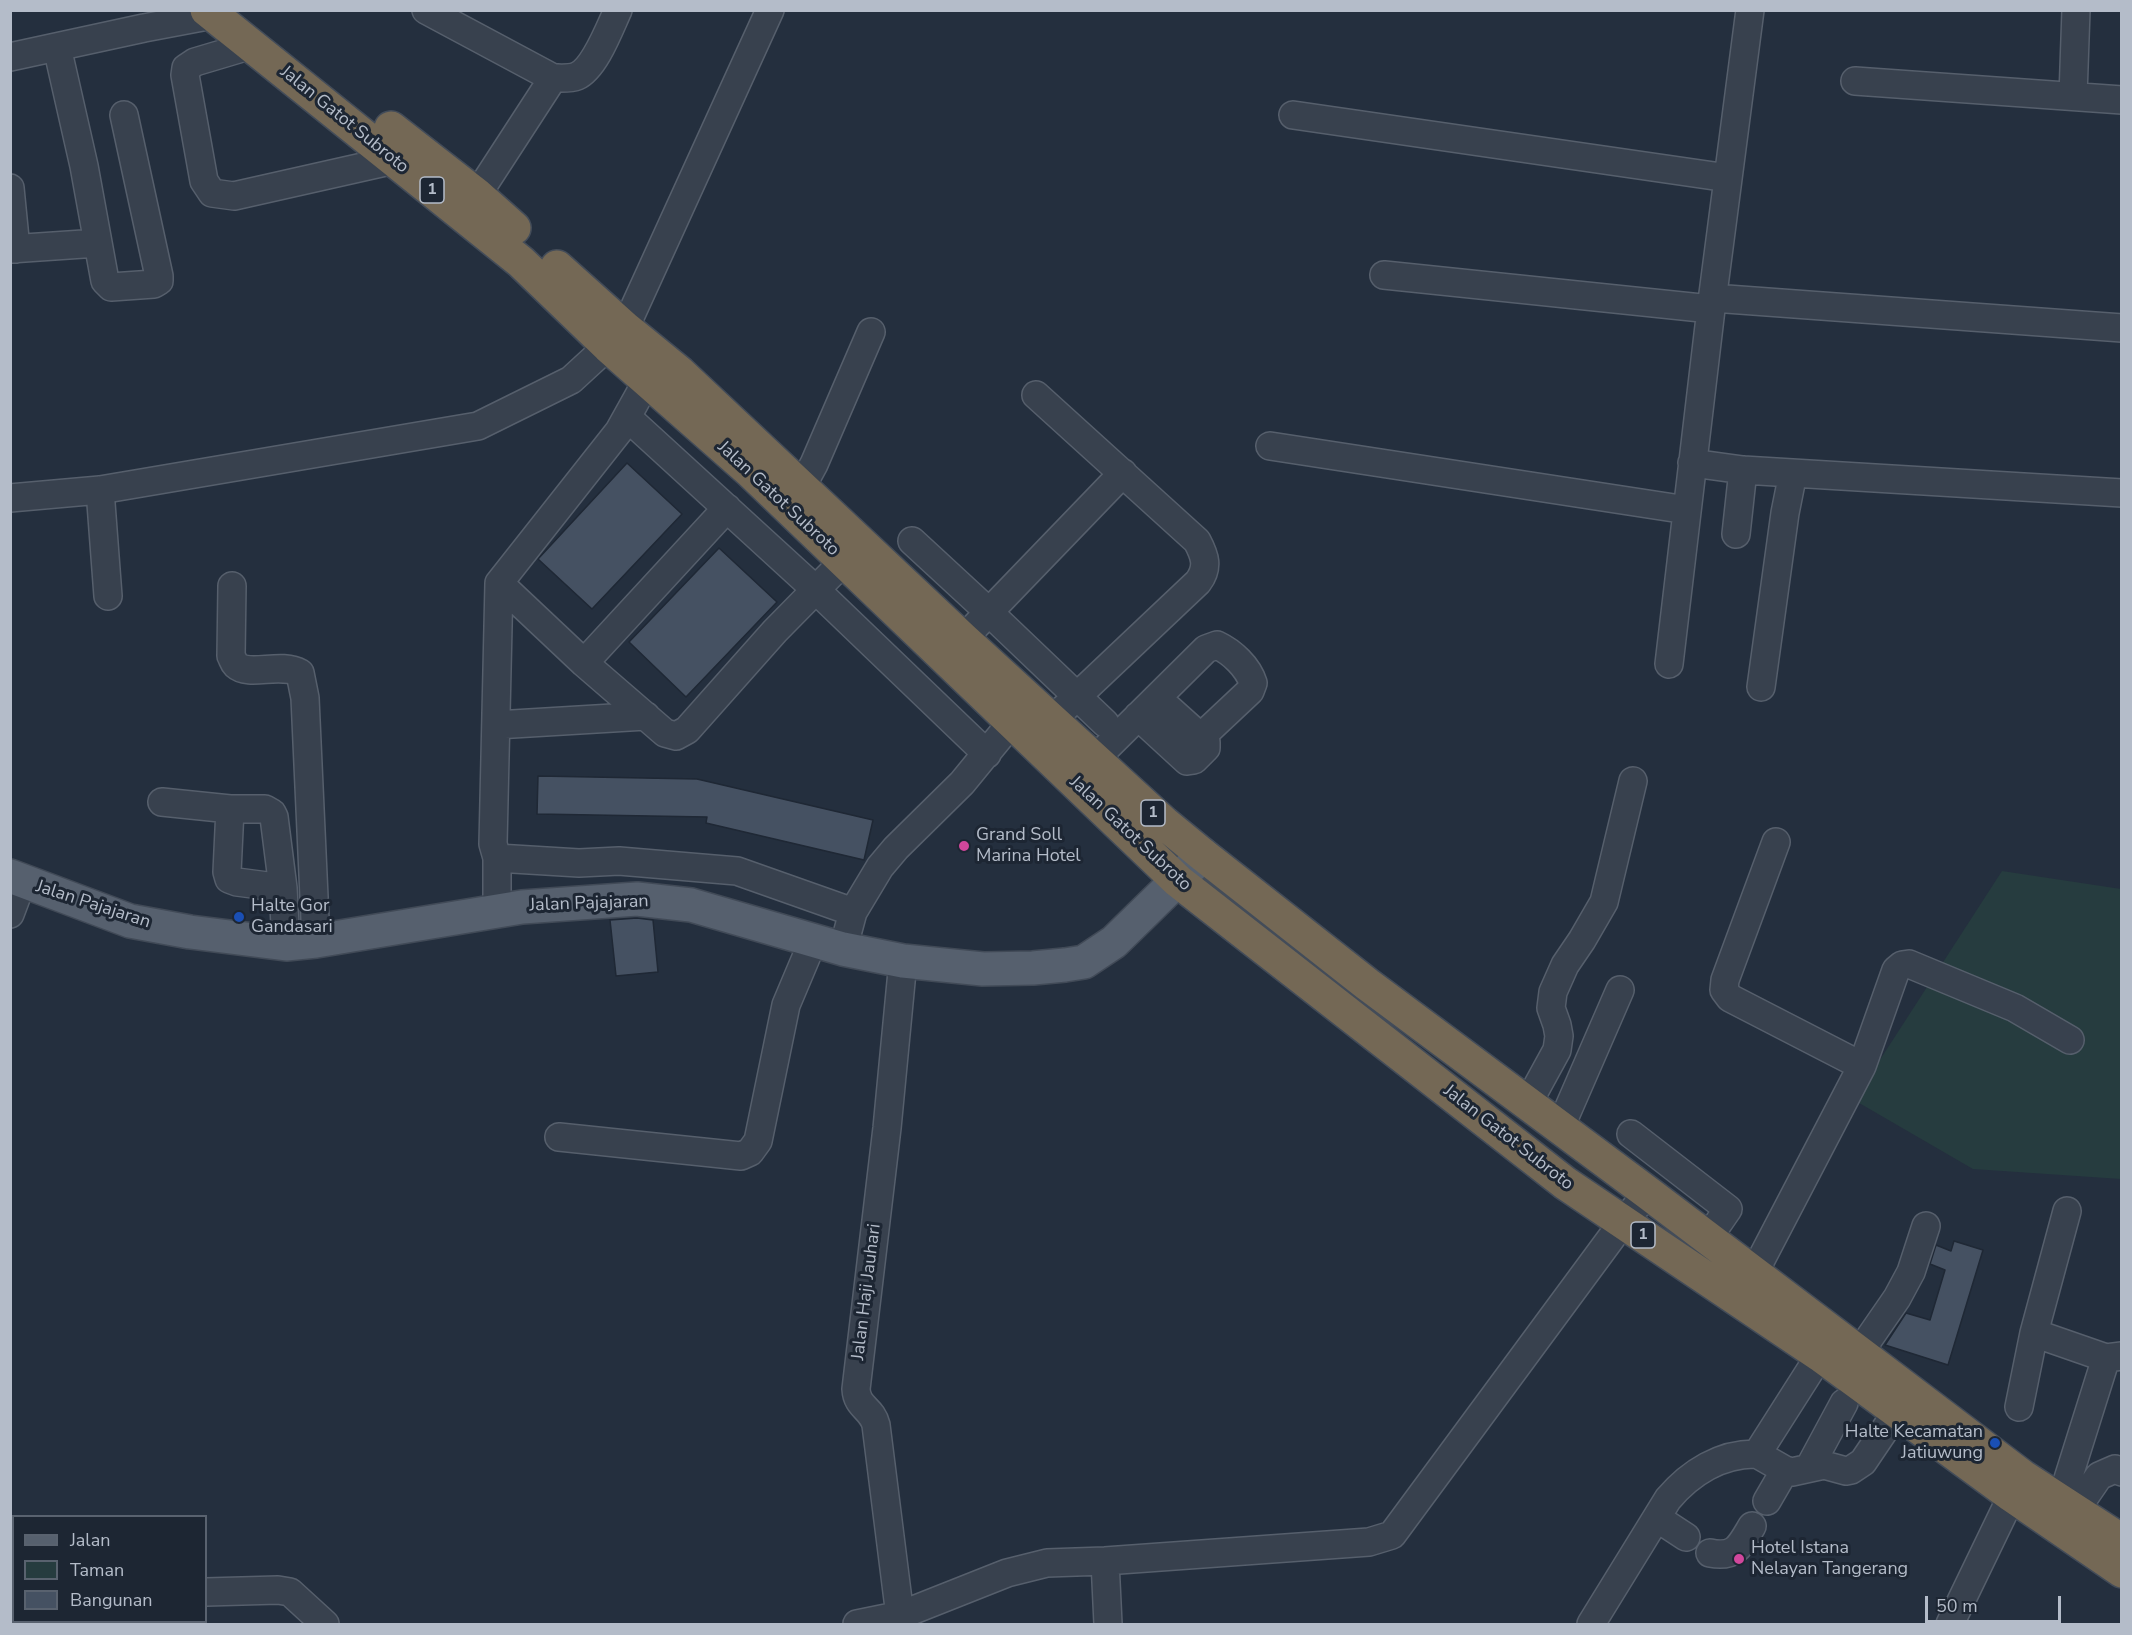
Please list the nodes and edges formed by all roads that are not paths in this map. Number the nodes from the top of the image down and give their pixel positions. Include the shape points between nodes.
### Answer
1 (426, 10) edge
2 (618, 10) edge
3 (770, 10) edge
4 (1750, 10) edge
5 (2076, 10) edge
6 (234, 20) edge
7 (57, 47) junction
8 (10, 57) edge
9 (553, 78) junction
10 (1855, 81) dead end
11 (2073, 96) junction
12 (2121, 100) edge
13 (124, 115) dead end
14 (1293, 115) dead end
15 (401, 152) junction
16 (1728, 178) junction
17 (10, 188) edge
18 (477, 195) junction
19 (98, 243) junction
20 (13, 249) edge
21 (1384, 275) dead end
22 (1712, 304) junction
23 (2121, 328) edge
24 (871, 332) dead end
25 (616, 337) junction
26 (648, 379) junction
27 (1036, 395) dead end
28 (634, 423) junction
29 (1270, 446) dead end
30 (1692, 463) junction
31 (1743, 470) junction
32 (1793, 473) junction
33 (1127, 477) junction
34 (802, 486) junction
35 (100, 490) junction
36 (2121, 493) edge
37 (10, 498) edge
38 (727, 508) junction
39 (1687, 510) junction
40 (1736, 534) dead end
41 (912, 541) dead end
42 (844, 561) junction
43 (499, 583) junction
44 (232, 586) dead end
45 (815, 589) junction
46 (108, 596) dead end
47 (993, 616) junction
48 (966, 642) junction
49 (584, 663) junction
50 (1669, 664) dead end
51 (1761, 687) dead end
52 (1077, 696) junction
53 (1130, 714) junction
54 (646, 716) junction
55 (1052, 720) junction
56 (496, 724) junction
57 (998, 740) junction
58 (1092, 756) junction
59 (1633, 781) dead end
60 (162, 802) dead end
61 (230, 809) junction
62 (1776, 842) dead end
63 (1203, 855) junction
64 (497, 858) junction
65 (579, 863) junction
66 (16, 879) edge
67 (1178, 881) junction
68 (283, 888) junction
69 (582, 903) junction
70 (497, 911) junction
71 (853, 912) junction
72 (10, 915) edge
73 (301, 942) junction
74 (828, 945) junction
75 (903, 961) junction
76 (1620, 990) dead end
77 (2070, 1040) dead end
78 (1862, 1066) junction
79 (1528, 1103) junction
80 (1560, 1128) junction
81 (1631, 1134) dead end
82 (559, 1137) dead end
83 (1686, 1176) junction
84 (1657, 1200) junction
85 (2067, 1210) dead end
86 (1623, 1222) junction
87 (1926, 1226) dead end
88 (1708, 1238) junction
89 (1754, 1273) junction
90 (2034, 1333) junction
91 (1859, 1353) junction
92 (1820, 1355) junction
93 (2114, 1357) edge
94 (1844, 1403) dead end
95 (2019, 1407) dead end
96 (1888, 1425) dead end
97 (1757, 1454) junction
98 (1797, 1469) junction
99 (2121, 1472) edge
100 (2017, 1485) junction
101 (1767, 1501) dead end
102 (2062, 1511) junction
103 (1658, 1518) junction
104 (1752, 1526) dead end
105 (1686, 1538) dead end
106 (2121, 1541) edge
107 (1710, 1553) dead end
108 (1105, 1561) junction
109 (2121, 1571) edge
110 (207, 1592) edge
111 (901, 1620) edge
112 (325, 1624) edge
113 (857, 1624) edge
114 (1108, 1624) edge
115 (1591, 1624) edge
116 (1950, 1624) edge

1 - 9 street
2 - 9 street via 584,72
3 - 25 street
4 - 16 street
5 - 11 street
6 - 7 street via 144,28
6 - 15 highway, Jalan Gatot Subroto / 1
6 - 15 street via 186,68 185,75 204,181 213,193 234,196
7 - 8 street
7 - 19 street
9 - 18 street
10 - 11 street
11 - 12 street
13 - 19 street via 159,281 108,285
14 - 16 street
15 - 18 highway, Jalan Gatot Subroto / 1
15 - 25 highway, Jalan Gatot Subroto / 1 via 521,262
16 - 22 street
17 - 20 street
18 - 25 highway, Jalan Gatot Subroto / 1
19 - 20 street
21 - 22 street
22 - 23 street
22 - 30 street
24 - 34 street
25 - 26 highway, Jalan Gatot Subroto / 1
25 - 34 highway, Jalan Gatot Subroto / 1 via 680,373
25 - 35 street via 571,380 478,426
26 - 28 street
26 - 42 highway, Jalan Gatot Subroto / 1
27 - 33 street
28 - 38 street
28 - 43 street
29 - 39 street
30 - 31 street
30 - 39 street
31 - 32 street
31 - 40 street
32 - 36 street
32 - 51 street
33 - 47 street
33 - 52 street via 1197,542 1206,563 1204,574
34 - 48 highway, Jalan Gatot Subroto / 1
35 - 37 street
35 - 46 street
38 - 45 street
38 - 49 street
39 - 50 street
41 - 47 street
42 - 45 street
42 - 57 highway, Jalan Gatot Subroto / 1
43 - 49 street
43 - 56 street
44 - 73 street via 231,656 236,665 245,669 293,669 302,679 305,698
45 - 54 street via 687,730 676,736 665,733
45 - 57 street
47 - 48 street
47 - 52 street
48 - 55 highway, Jalan Gatot Subroto / 1
49 - 54 street
52 - 53 street
52 - 55 street
53 - 53 street via 1201,737 1250,691 1253,682 1250,673 1217,645 1206,649
53 - 58 street
54 - 56 street
55 - 58 highway, Jalan Gatot Subroto / 1
56 - 64 street via 493,844
57 - 67 highway, Jalan Gatot Subroto / 1
57 - 71 street via 943,803 896,848
58 - 63 highway, Jalan Gatot Subroto / 1
59 - 79 street via 1604,902 1553,992 1551,1008 1559,1036 1557,1050
60 - 61 street
61 - 68 street via 265,809 272,813
61 - 68 street via 229,879
62 - 78 street via 1724,990 1730,998
63 - 67 main road, Jalan Pajajaran
63 - 79 highway, Jalan Gatot Subroto / 1 via 1367,984
64 - 65 street
64 - 70 street
65 - 69 street
65 - 71 street via 619,861 737,871
66 - 72 street
66 - 73 main road, Jalan Pajajaran via 130,921 190,932
67 - 75 main road, Jalan Pajajaran via 1114,942 1084,962 1033,969 983,969
67 - 86 highway, Jalan Gatot Subroto / 1 via 1565,1183
68 - 73 street
69 - 70 main road, Jalan Pajajaran
69 - 74 main road, Jalan Pajajaran via 637,899 691,905
70 - 73 main road, Jalan Pajajaran
71 - 74 street
74 - 75 main road, Jalan Pajajaran
74 - 82 street via 786,1005 758,1141 750,1152 741,1156
75 - 111 street, Jalan Haji Jauhari via 856,1389 859,1403 873,1416 876,1425
76 - 80 street
77 - 78 street via 2015,1008 1909,964 1896,970
78 - 89 street
79 - 80 highway, Jalan Gatot Subroto / 1
80 - 84 highway, Jalan Gatot Subroto / 1
81 - 83 street
83 - 84 street
83 - 88 street via 1728,1209
84 - 86 street
84 - 88 highway, Jalan Gatot Subroto / 1
85 - 90 street
86 - 92 highway, Jalan Gatot Subroto / 1
86 - 108 street via 1392,1534 1369,1542
87 - 91 street via 1911,1272
88 - 89 highway, Jalan Gatot Subroto / 1
89 - 91 highway, Jalan Gatot Subroto / 1
90 - 93 street
90 - 95 street
91 - 100 highway, Jalan Gatot Subroto / 1
92 - 97 street
92 - 100 highway, Jalan Gatot Subroto / 1
93 - 102 street
94 - 98 street
96 - 98 street via 1856,1469 1846,1471 1824,1465
97 - 98 street
97 - 103 street via 1733,1457 1700,1469 1668,1499
98 - 101 street
99 - 102 street via 2115,1469 2099,1476
100 - 102 highway, Jalan Gatot Subroto / 1
100 - 116 street
102 - 106 highway, Jalan Gatot Subroto / 1
102 - 109 highway, Jalan Gatot Subroto / 1
103 - 105 street
103 - 115 street
104 - 107 street via 1735,1551 1727,1555
108 - 111 street via 1030,1566
108 - 114 street
110 - 112 street via 290,1592
111 - 113 street

